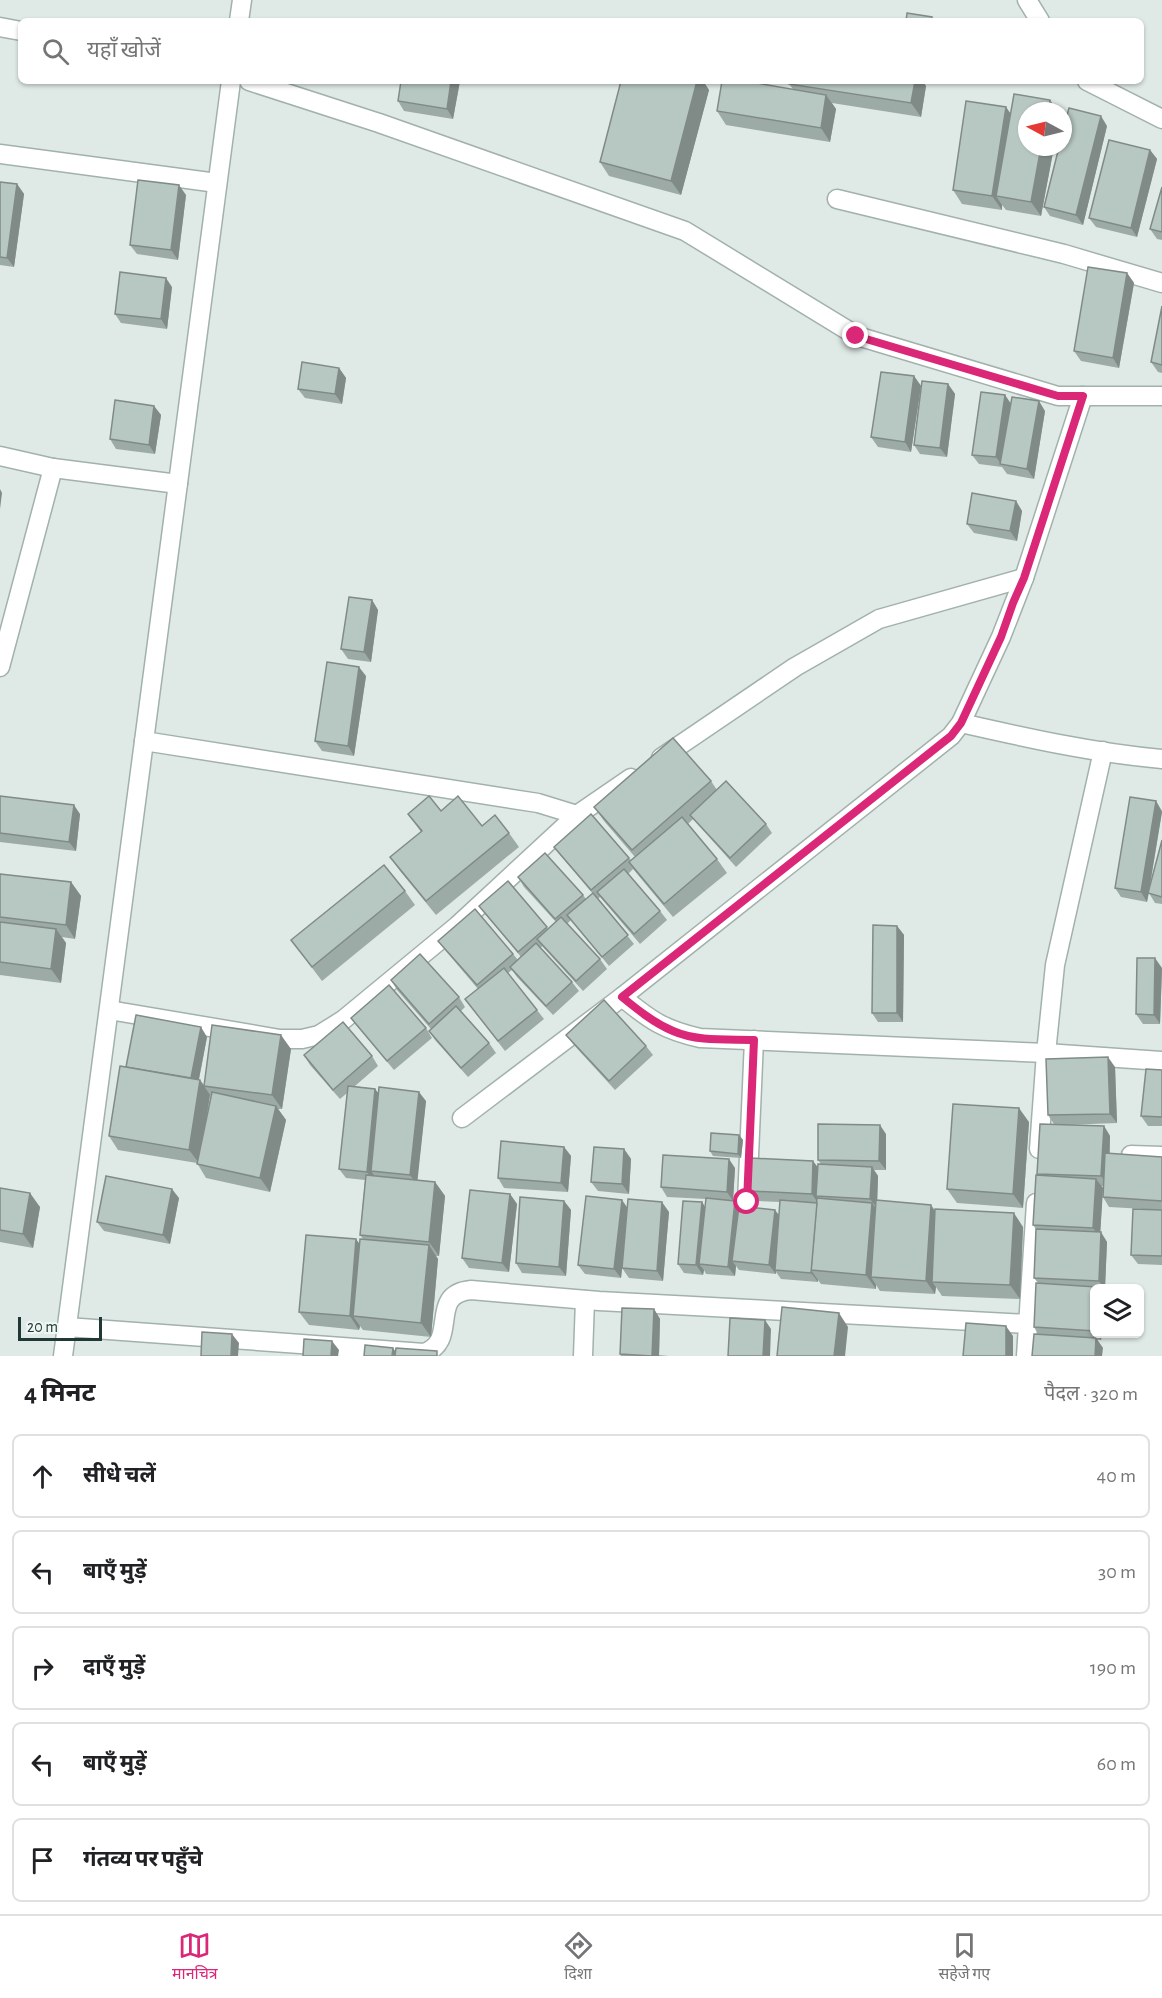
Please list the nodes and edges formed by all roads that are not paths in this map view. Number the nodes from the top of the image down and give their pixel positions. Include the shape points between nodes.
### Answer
1 (242, 0) edge
2 (1027, 0) edge
3 (239, 18) edge
4 (1038, 18) edge
5 (0, 27) edge
6 (18, 30) edge
7 (231, 84) edge
8 (258, 84) edge
9 (1093, 84) edge
10 (1162, 119) edge
11 (0, 154) edge
12 (217, 183) junction
13 (837, 199) dead end
14 (1162, 283) edge
15 (1083, 396) junction
16 (1162, 396) edge
17 (0, 456) edge
18 (53, 468) junction
19 (178, 484) junction
20 (1024, 578) junction
21 (0, 667) edge
22 (961, 723) junction
23 (144, 741) junction
24 (1102, 751) junction
25 (1162, 759) edge
26 (577, 815) junction
27 (622, 997) junction
28 (109, 1010) junction
29 (754, 1040) junction
30 (1046, 1053) junction
31 (1162, 1061) edge
32 (462, 1118) dead end
33 (1131, 1155) edge
34 (1162, 1156) edge
35 (747, 1202) dead end
36 (585, 1300) junction
37 (1028, 1324) junction
38 (67, 1327) junction
39 (63, 1356) edge
40 (583, 1356) edge
41 (1026, 1356) edge

1 - 3 street
2 - 4 street
5 - 6 street
7 - 12 street
8 - 15 street via 685,231 856,336 1058,396
9 - 10 street
11 - 12 street
12 - 19 street
13 - 14 street via 1064,254
15 - 16 street
15 - 20 street
17 - 18 street
18 - 19 street
18 - 21 street
19 - 23 street
20 - 22 street
20 - 26 street via 879,619 795,667
22 - 24 street
22 - 27 street via 951,736
23 - 26 street via 538,803
23 - 28 street
24 - 25 street
24 - 30 street via 1056,965
26 - 28 street via 457,926 343,1020 319,1035 280,1040
27 - 29 street via 675,1032 700,1038
27 - 32 street
28 - 38 street
29 - 30 street
29 - 35 street
30 - 31 street
30 - 37 street
33 - 34 street
36 - 37 street
36 - 38 street via 459,1291 450,1298 435,1350 414,1354
36 - 40 street
37 - 41 street
38 - 39 street

